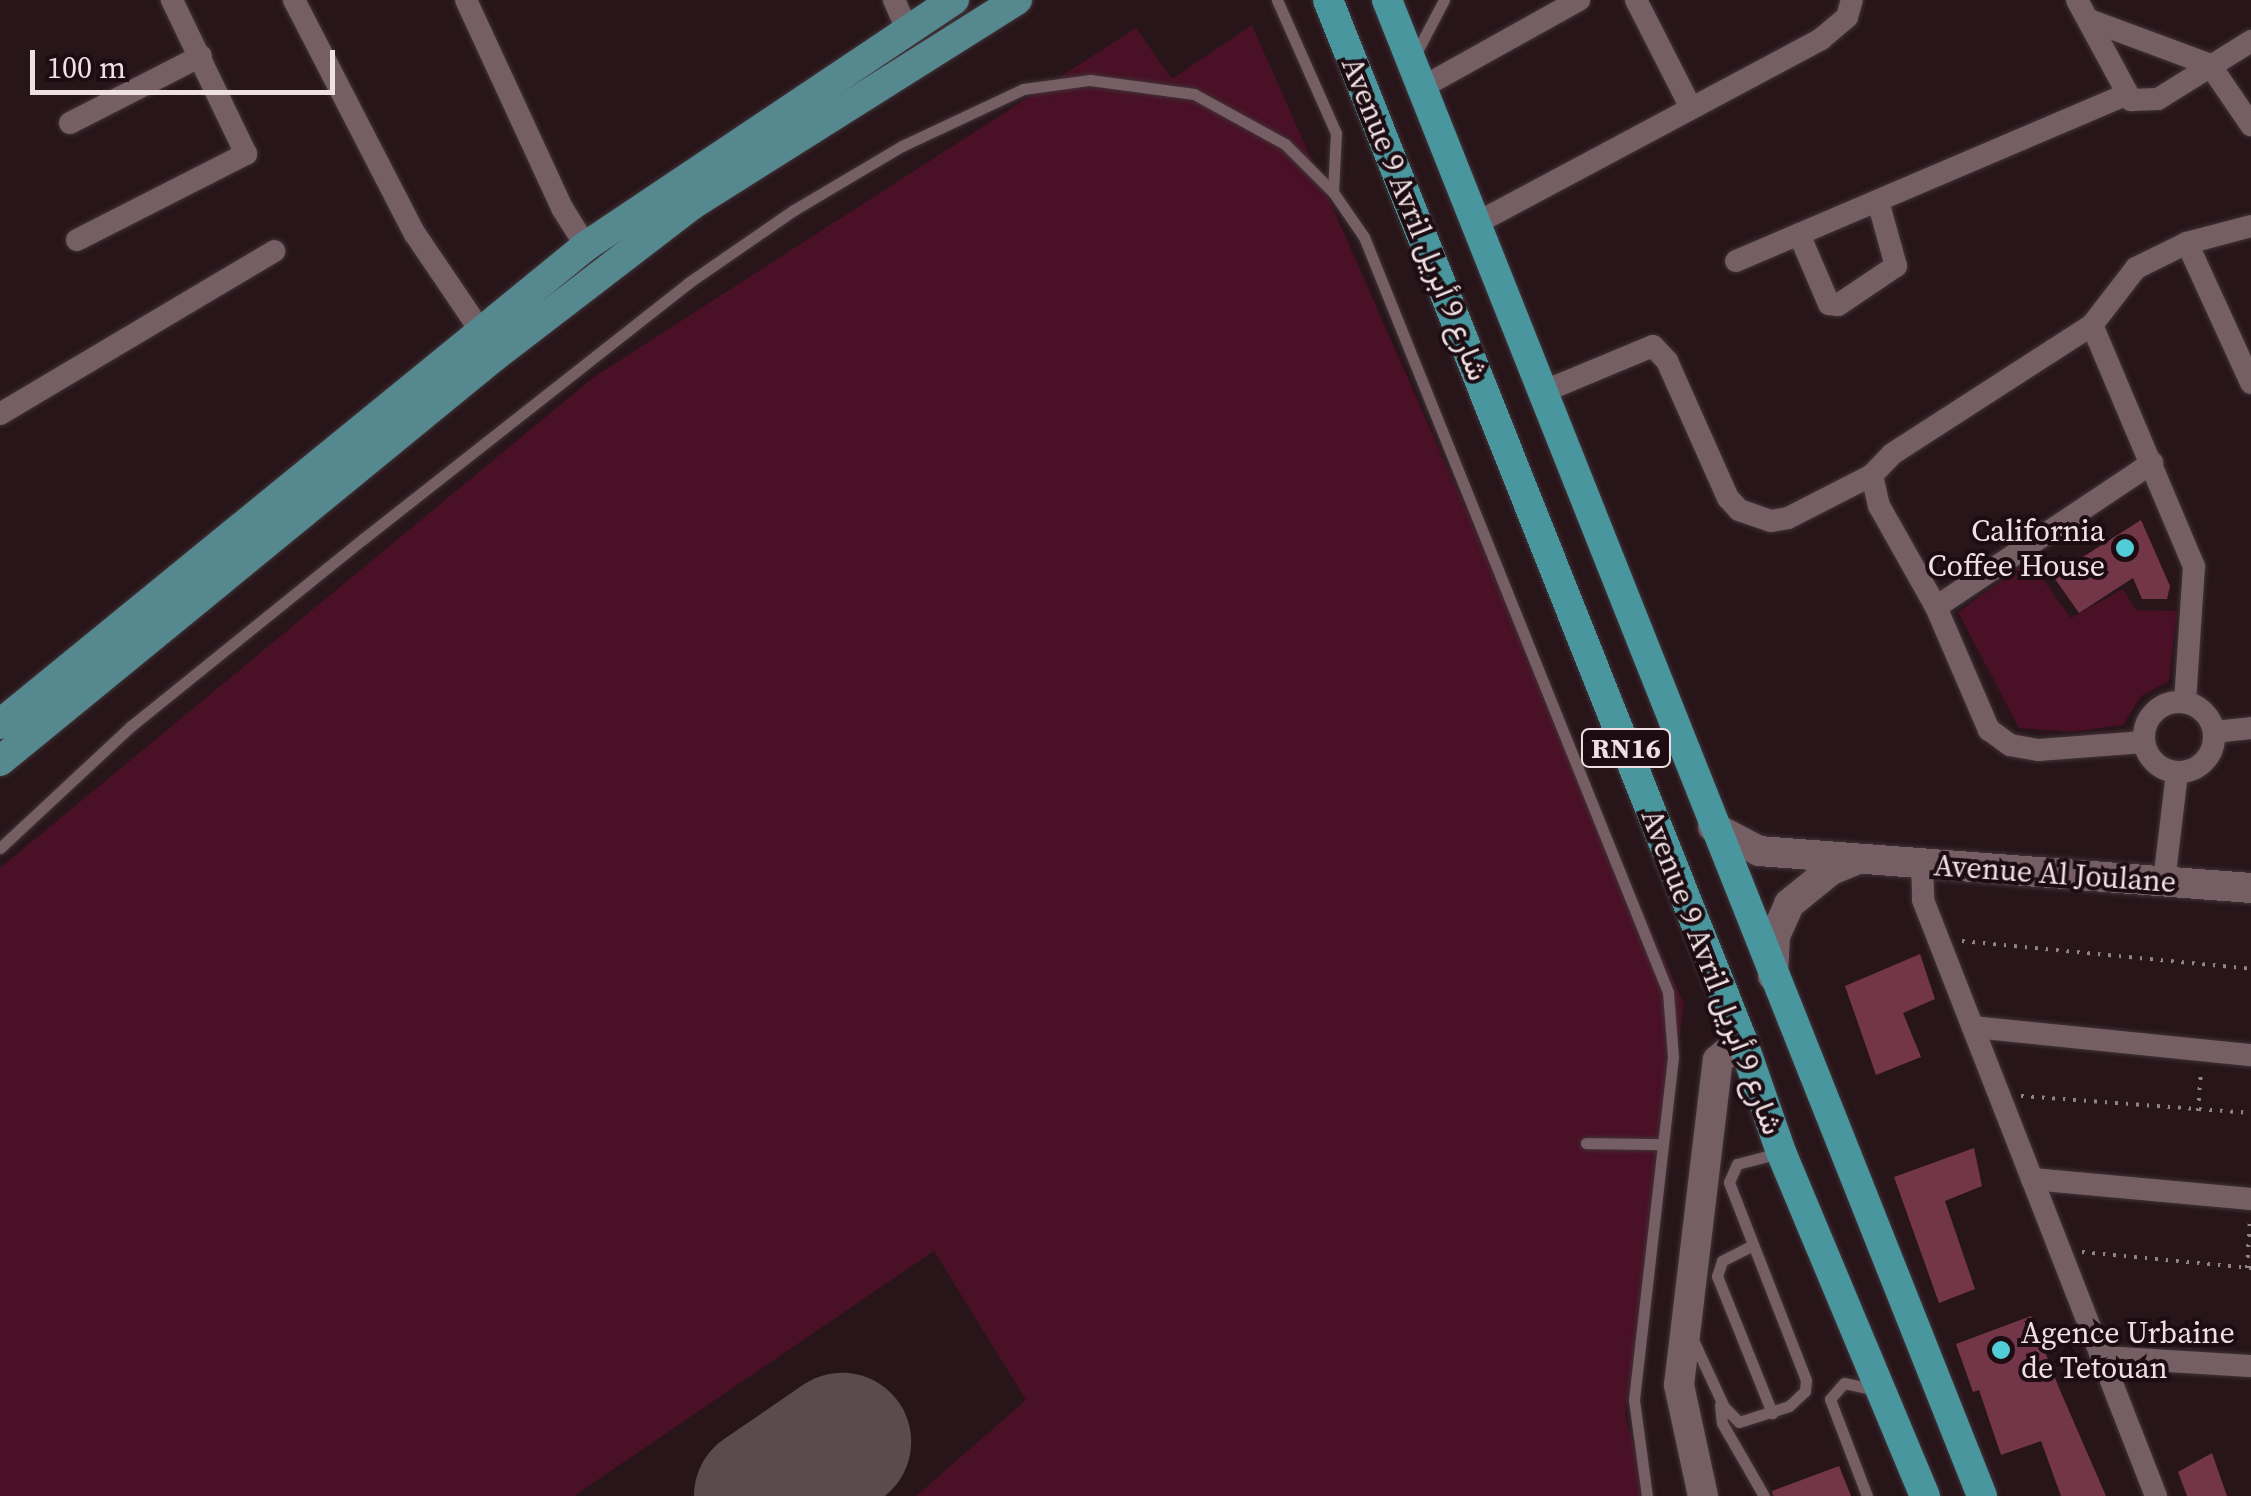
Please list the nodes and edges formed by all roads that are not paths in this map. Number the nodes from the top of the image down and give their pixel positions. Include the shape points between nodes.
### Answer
1 (172, 0) edge
2 (294, 0) edge
3 (466, 0) edge
4 (894, 0) edge
5 (954, 0) edge
6 (1017, 0) edge
7 (1277, 0) edge
8 (1328, 0) edge
9 (1386, 0) edge
10 (1444, 0) edge
11 (1580, 0) edge
12 (1636, 0) edge
13 (1852, 0) edge
14 (2084, 6) edge
15 (907, 29) junction
16 (2251, 41) edge
17 (201, 56) junction
18 (2210, 64) junction
19 (1416, 75) junction
20 (2126, 95) junction
21 (1691, 108) junction
22 (70, 123) dead end
23 (2251, 125) edge
24 (1333, 192) junction
25 (1878, 200) junction
26 (1473, 224) junction
27 (2251, 226) edge
28 (1799, 234) junction
29 (77, 240) dead end
30 (2188, 243) junction
31 (586, 246) junction
32 (274, 252) dead end
33 (1736, 261) dead end
34 (2092, 326) junction
35 (480, 330) junction
36 (2251, 383) edge
37 (1540, 392) junction
38 (0, 414) edge
39 (2152, 463) junction
40 (1872, 475) junction
41 (1936, 606) junction
42 (2185, 702) junction
43 (0, 724) edge
44 (2251, 728) edge
45 (2214, 732) junction
46 (2144, 742) junction
47 (0, 761) edge
48 (2177, 773) junction
49 (1713, 827) junction
50 (0, 848) edge
51 (1858, 859) junction
52 (1922, 864) junction
53 (2164, 882) junction
54 (2251, 888) edge
55 (1772, 979) junction
56 (1973, 1028) junction
57 (1742, 1040) junction
58 (2251, 1055) edge
59 (1586, 1143) dead end
60 (1662, 1144) junction
61 (1781, 1152) junction
62 (2032, 1179) junction
63 (2251, 1199) edge
64 (1753, 1244) junction
65 (1684, 1338) junction
66 (2102, 1357) junction
67 (2251, 1366) edge
68 (1881, 1393) junction
69 (1720, 1400) junction
70 (1772, 1413) junction
71 (1647, 1496) edge
72 (1703, 1496) edge
73 (1764, 1496) edge
74 (1867, 1496) edge
75 (1925, 1496) edge
76 (1982, 1496) edge
77 (2156, 1496) edge

1 - 17 street
2 - 35 street via 415,234
3 - 31 street
4 - 15 street
5 - 15 main road
6 - 47 main road via 693,204 494,356
7 - 24 lane via 1336,133
8 - 57 highway, Avenue 9 Avril شارع 9 أبريل / RN16
9 - 19 highway, Avenue 9 Avril شارع 9 أبريل / RN16
10 - 19 lane
11 - 19 street
12 - 21 street
13 - 21 street via 1847,17 1821,39
14 - 18 street
14 - 20 street
15 - 31 main road
16 - 18 street
17 - 22 street
17 - 29 street via 247,148 242,161
18 - 20 street via 2143,102
18 - 23 street
19 - 26 highway, Avenue 9 Avril شارع 9 أبريل / RN16
20 - 25 street
21 - 26 street
24 - 50 lane via 1271,134 1194,94 1090,80 990,101 846,178 688,283 131,726
24 - 60 lane via 1382,276 1658,961 1674,1023
25 - 28 street
25 - 28 street via 1896,266 1838,306 1829,304
26 - 37 highway, Avenue 9 Avril شارع 9 أبريل / RN16
27 - 30 street
28 - 33 street
30 - 34 street via 2136,268
30 - 36 street
31 - 35 main road
32 - 38 street
34 - 39 street
34 - 40 street via 1922,433
35 - 43 main road
37 - 40 street via 1653,346 1668,361 1739,510 1771,521 1788,518
37 - 49 highway, Avenue 9 Avril شارع 9 أبريل / RN16
39 - 41 street
39 - 42 street via 2194,566
40 - 41 street via 1878,506
41 - 46 street via 1977,710 2002,741 2066,751
42 - 45 street via 2204,712
42 - 46 street via 2166,704 2151,716
44 - 45 street
45 - 48 street via 2203,763
46 - 48 street via 2153,760
48 - 53 street
49 - 51 street, Avenue Al Joulane via 1759,851
49 - 55 highway, Avenue 9 Avril شارع 9 أبريل / RN16
51 - 52 street, Avenue Al Joulane
51 - 55 street via 1831,870 1789,904 1775,936
52 - 53 street, Avenue Al Joulane
52 - 56 street via 1922,894
53 - 54 street, Avenue Al Joulane
55 - 76 highway, Avenue 9 Avril شارع 9 أبريل / RN16
56 - 58 street
56 - 62 street
57 - 61 highway, Avenue 9 Avril شارع 9 أبريل / RN16
57 - 65 street via 1718,1060
59 - 60 lane
60 - 71 lane via 1634,1400
61 - 64 lane via 1730,1172
61 - 68 highway, Avenue 9 Avril شارع 9 أبريل / RN16
62 - 63 street
62 - 66 street
64 - 70 lane via 1806,1380 1798,1400
64 - 70 lane via 1722,1261 1717,1276
65 - 69 lane
65 - 72 street via 1680,1412
66 - 67 street
66 - 77 street
68 - 74 lane via 1852,1382 1836,1387 1830,1399
68 - 75 highway, Avenue 9 Avril شارع 9 أبريل / RN16
69 - 70 lane via 1739,1422
69 - 73 lane via 1722,1423

